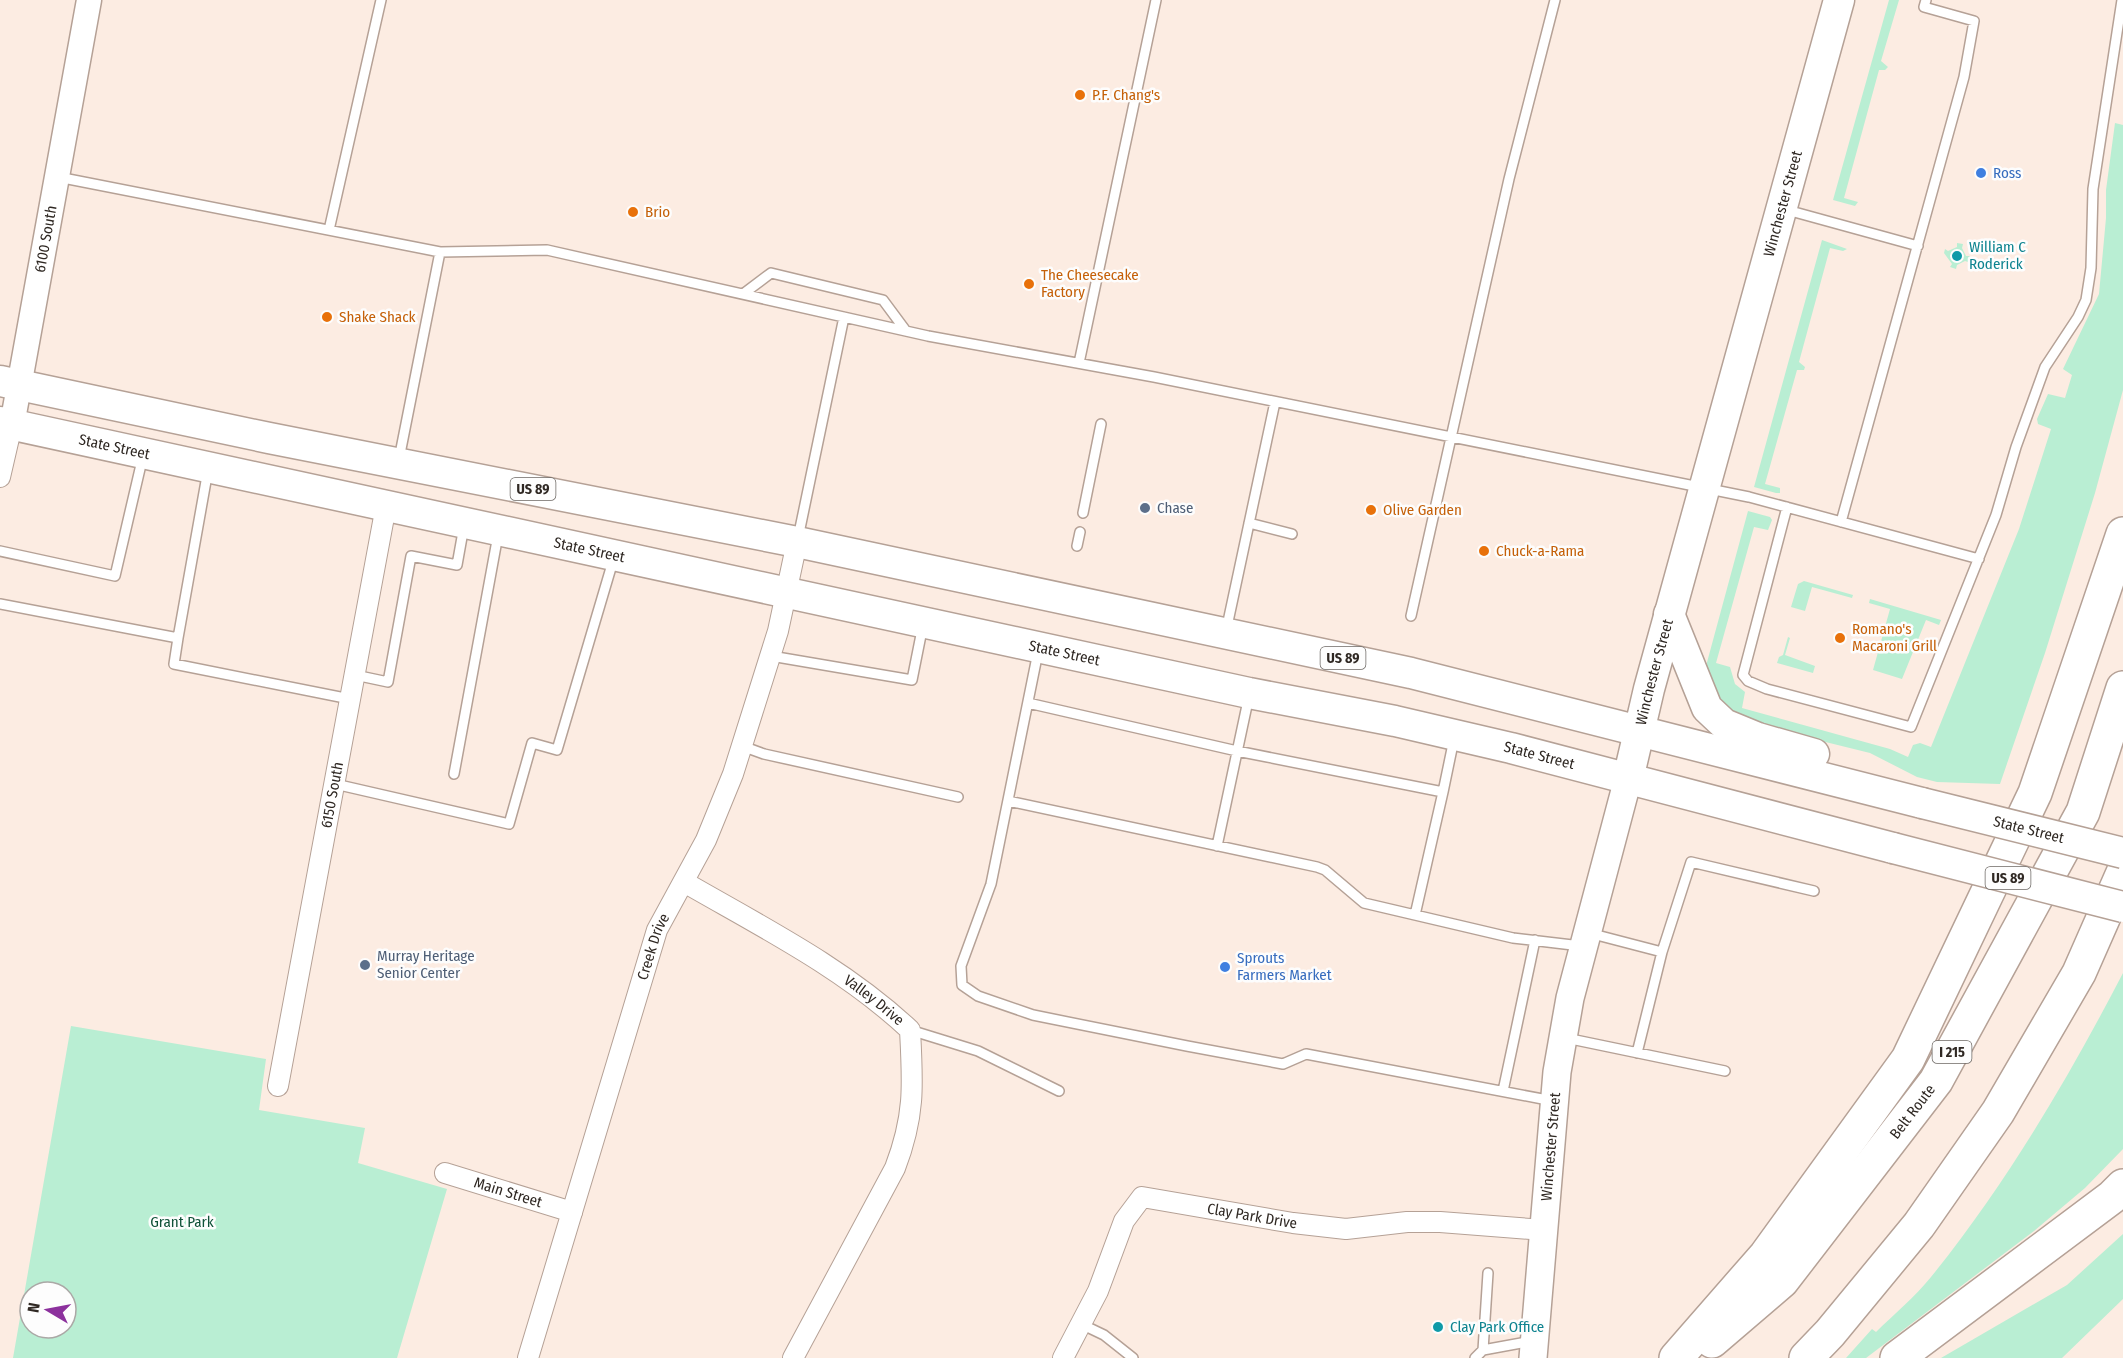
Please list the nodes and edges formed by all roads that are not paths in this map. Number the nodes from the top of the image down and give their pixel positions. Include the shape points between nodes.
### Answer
1 (89, 0) edge
2 (381, 0) edge
3 (1156, 0) edge
4 (1555, 0) edge
5 (1839, 0) edge
6 (1926, 0) edge
7 (2122, 0) edge
8 (58, 177) junction
9 (1781, 208) junction
10 (329, 230) junction
11 (1918, 246) junction
12 (440, 252) junction
13 (743, 294) junction
14 (844, 317) junction
15 (906, 331) junction
16 (1079, 363) junction
17 (10, 384) edge
18 (1275, 402) junction
19 (6, 423) edge
20 (1101, 424) dead end
21 (1452, 438) junction
22 (144, 453) junction
23 (399, 463) junction
24 (208, 467) junction
25 (0, 477) edge
26 (1704, 488) junction
27 (386, 506) junction
28 (1787, 507) junction
29 (1083, 513) dead end
30 (464, 522) junction
31 (1841, 522) junction
32 (1249, 523) junction
33 (499, 530) junction
34 (1080, 532) dead end
35 (1292, 534) dead end
36 (2123, 534) edge
37 (797, 542) junction
38 (1077, 546) dead end
39 (0, 551) edge
40 (614, 555) junction
41 (1979, 559) junction
42 (788, 592) junction
43 (0, 604) edge
44 (1669, 614) junction
45 (1411, 616) dead end
46 (924, 622) junction
47 (1225, 633) junction
48 (178, 638) junction
49 (1040, 647) junction
50 (771, 656) junction
51 (355, 675) junction
52 (2123, 688) edge
53 (1249, 693) junction
54 (350, 699) junction
55 (1028, 703) junction
56 (1640, 729) junction
57 (1455, 735) junction
58 (742, 746) junction
59 (1237, 751) junction
60 (454, 774) dead end
61 (1628, 779) junction
62 (334, 784) junction
63 (1443, 792) junction
64 (958, 797) dead end
65 (1008, 801) junction
66 (1922, 803) junction
67 (1217, 846) junction
68 (2123, 853) edge
69 (2123, 873) edge
70 (684, 882) junction
71 (1814, 891) dead end
72 (2123, 907) edge
73 (1415, 915) junction
74 (1535, 940) junction
75 (1585, 940) junction
76 (1662, 952) junction
77 (910, 1030) junction
78 (1563, 1038) junction
79 (1637, 1053) junction
80 (1725, 1071) dead end
81 (278, 1086) dead end
82 (1059, 1090) dead end
83 (1503, 1091) junction
84 (1555, 1101) junction
85 (445, 1173) dead end
86 (2123, 1186) edge
87 (572, 1212) junction
88 (1544, 1230) junction
89 (1488, 1273) dead end
90 (1081, 1324) junction
91 (1533, 1348) edge
92 (1483, 1350) junction
93 (528, 1358) edge
94 (793, 1358) edge
95 (1063, 1358) edge
96 (1133, 1358) edge
97 (1475, 1358) edge
98 (1676, 1358) edge
99 (1693, 1358) edge
100 (1806, 1358) edge
101 (1897, 1358) edge

1 - 8 street, 6100 South
2 - 10 lane
3 - 16 lane
4 - 21 lane via 1509,179
5 - 9 main road, Winchester Street
6 - 11 lane via 1924,7 1974,21 1964,76
7 - 41 lane via 2093,189 2089,287 2078,317 2045,368
8 - 10 lane
8 - 17 street, 6100 South
9 - 11 lane
9 - 26 main road, Winchester Street
10 - 12 lane
11 - 31 lane
12 - 13 lane via 547,250
12 - 23 lane
13 - 14 lane
13 - 15 lane via 771,273 883,300
14 - 15 lane
14 - 37 lane
15 - 16 lane
16 - 18 lane
17 - 19 street, 6100 South
17 - 23 main road, State Street / US 89
18 - 21 lane
18 - 32 lane
19 - 22 main road, State Street / US 89
19 - 25 street, 6100 South
20 - 29 lane
21 - 26 lane
21 - 45 lane
22 - 24 main road, State Street / US 89
22 - 39 lane via 115,576
23 - 37 main road, State Street / US 89
24 - 27 main road, State Street / US 89
24 - 48 lane
26 - 28 lane
26 - 44 main road, Winchester Street
27 - 30 main road, State Street / US 89
27 - 51 street, 6150 South
28 - 31 lane
28 - 41 lane via 1743,675 1748,681 1778,692 1911,727
30 - 33 main road, State Street / US 89
30 - 51 lane via 457,565 411,556 388,682
31 - 41 lane
32 - 35 lane
32 - 47 lane
33 - 40 main road, State Street / US 89
33 - 60 lane
34 - 38 lane
36 - 98 highway via 2035,793 1908,1059 1766,1255
37 - 42 street, Creek Drive
37 - 47 main road, State Street / US 89
40 - 42 main road, State Street / US 89
40 - 62 lane via 557,750 532,743 510,824
42 - 46 main road, State Street / US 89
42 - 50 street, Creek Drive
43 - 48 lane
44 - 56 main road, Winchester Street
44 - 66 main road via 1703,702 1724,724 1858,767
46 - 49 main road, State Street / US 89
46 - 50 lane via 912,680
47 - 56 main road, State Street / US 89
48 - 54 lane via 174,664
49 - 53 main road, State Street / US 89
49 - 55 lane
50 - 58 street, Creek Drive
51 - 54 street, 6150 South
52 - 99 highway, Belt Route / I 215 via 2082,812 1936,1081 1782,1281
53 - 57 main road, State Street / US 89
53 - 59 lane
54 - 62 street, 6150 South
55 - 59 lane
55 - 65 lane
56 - 61 main road, Winchester Street
56 - 66 main road, State Street / US 89
57 - 61 main road, State Street / US 89
57 - 63 lane
58 - 64 lane
58 - 70 street, Creek Drive via 706,840
59 - 63 lane
59 - 67 lane
61 - 72 main road, State Street / US 89, bridge
61 - 75 main road, Winchester Street
62 - 81 street, 6150 South
63 - 73 lane
65 - 67 lane
65 - 83 lane via 991,884 962,966 962,985 978,996 1033,1016 1283,1064 1306,1054
66 - 68 main road, State Street / US 89, bridge
67 - 73 lane via 1325,870 1364,903
69 - 100 highway via 2079,973 1998,1112 1918,1225
70 - 77 street, Valley Drive via 846,977
70 - 87 street, Creek Drive via 657,930
71 - 76 lane via 1691,862
73 - 74 lane
74 - 75 lane
74 - 83 lane
75 - 76 lane
75 - 78 main road, Winchester Street
76 - 79 lane
77 - 82 lane via 978,1051
77 - 94 street, Valley Drive via 914,1093 905,1143
78 - 79 lane
78 - 84 main road, Winchester Street
79 - 80 lane
83 - 84 lane
84 - 88 main road, Winchester Street
85 - 87 street, Main Street
86 - 101 highway
87 - 93 street, Creek Drive
88 - 90 street, Clay Park Drive via 1440,1222 1346,1229 1293,1224 1142,1197 1124,1221
88 - 91 main road, Winchester Street
89 - 92 lane
90 - 95 street, Clay Park Drive
90 - 96 lane via 1104,1335
91 - 92 lane
92 - 97 lane

